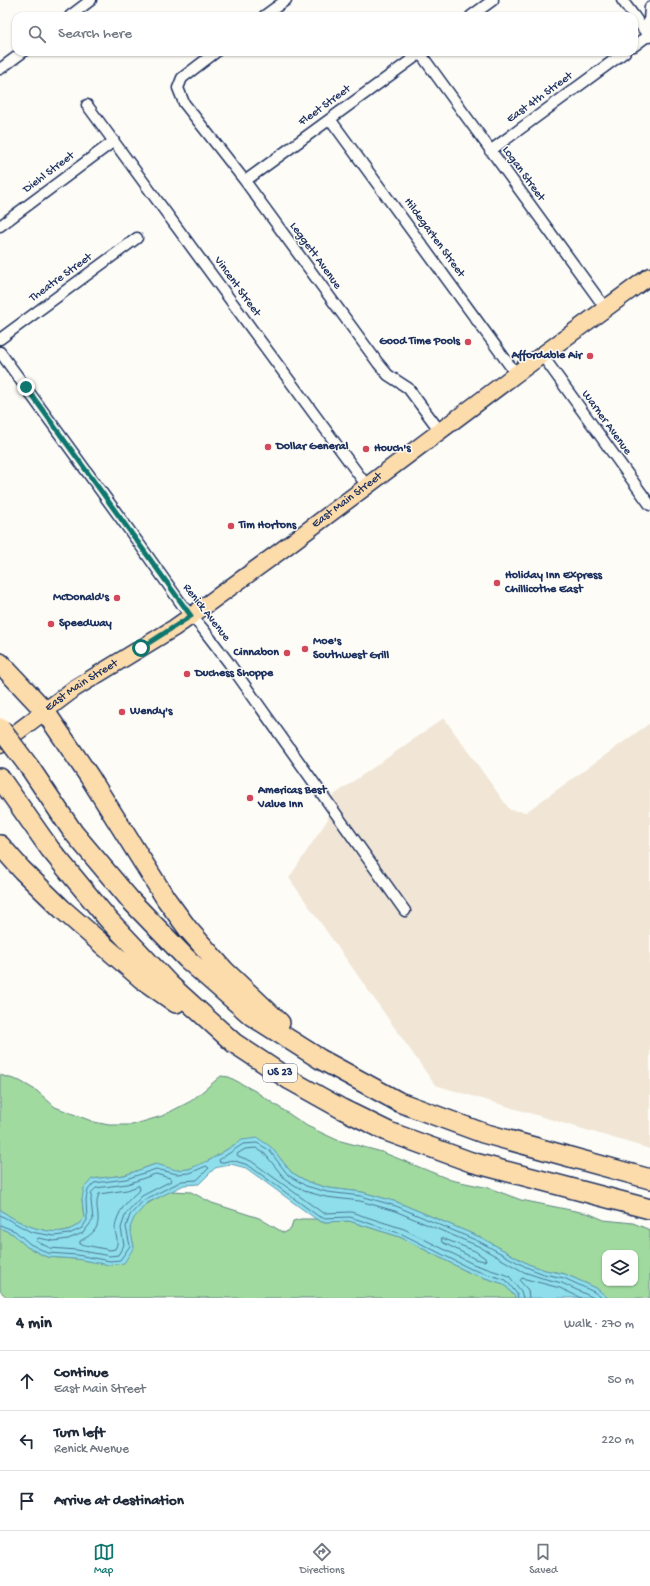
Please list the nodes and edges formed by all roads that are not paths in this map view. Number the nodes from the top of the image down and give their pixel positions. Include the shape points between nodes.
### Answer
1 (91, 0) edge
2 (286, 0) edge
3 (493, 0) edge
4 (622, 0) edge
5 (650, 7) edge
6 (75, 12) edge
7 (270, 12) edge
8 (476, 12) edge
9 (631, 12) edge
10 (638, 21) edge
11 (649, 36) edge
12 (638, 43) edge
13 (18, 56) edge
14 (211, 56) edge
15 (417, 56) edge
16 (423, 56) edge
17 (619, 56) edge
18 (0, 69) edge
19 (86, 105) dead end
20 (330, 119) junction
21 (114, 141) junction
22 (490, 150) junction
23 (245, 181) junction
24 (0, 226) edge
25 (137, 238) dead end
26 (650, 276) edge
27 (606, 308) junction
28 (0, 339) edge
29 (0, 352) edge
30 (542, 355) junction
31 (516, 374) junction
32 (440, 431) junction
33 (367, 486) junction
34 (650, 505) edge
35 (191, 616) junction
36 (0, 663) edge
37 (44, 710) junction
38 (0, 728) edge
39 (0, 745) edge
40 (4, 783) edge
41 (0, 845) edge
42 (405, 911) dead end
43 (234, 1042) junction
44 (320, 1059) junction
45 (650, 1179) edge
46 (650, 1209) edge

1 - 6 street
2 - 7 street
3 - 8 street
4 - 9 street
5 - 11 street
10 - 11 street
11 - 12 street
13 - 18 street
14 - 23 street, Leggett Avenue via 182,78 178,88 184,103
15 - 20 street, Fleet Street
16 - 22 street, Logan Street
17 - 22 street, East 4th Street
19 - 21 street, Vincent Street
20 - 23 street, Fleet Street
20 - 31 street, Hildegarten Street
21 - 24 street, Diehl Street
21 - 33 street, Vincent Street
22 - 27 street, Logan Street
23 - 32 street, Leggett Avenue via 378,363 388,374 408,388
25 - 28 street, Theatre Street
26 - 27 main road, East Main Street
27 - 30 main road, East Main Street
29 - 35 street, Renick Avenue
30 - 31 main road, East Main Street
30 - 34 street, Warner Avenue
31 - 32 main road, East Main Street
32 - 33 main road, East Main Street
33 - 35 main road, East Main Street
35 - 37 main road, East Main Street
35 - 42 street, Renick Avenue via 228,663
36 - 37 highway
37 - 39 main road, East Main Street
37 - 44 highway via 188,929 262,1007
38 - 44 highway, US 23, bridge via 73,832 132,902 187,959 252,1016
40 - 43 highway, US 23 via 50,849 107,918 170,985
41 - 43 highway via 62,909 142,979
43 - 46 highway, US 23 via 290,1080 389,1132 470,1162
44 - 45 highway, US 23 via 399,1102 483,1133

